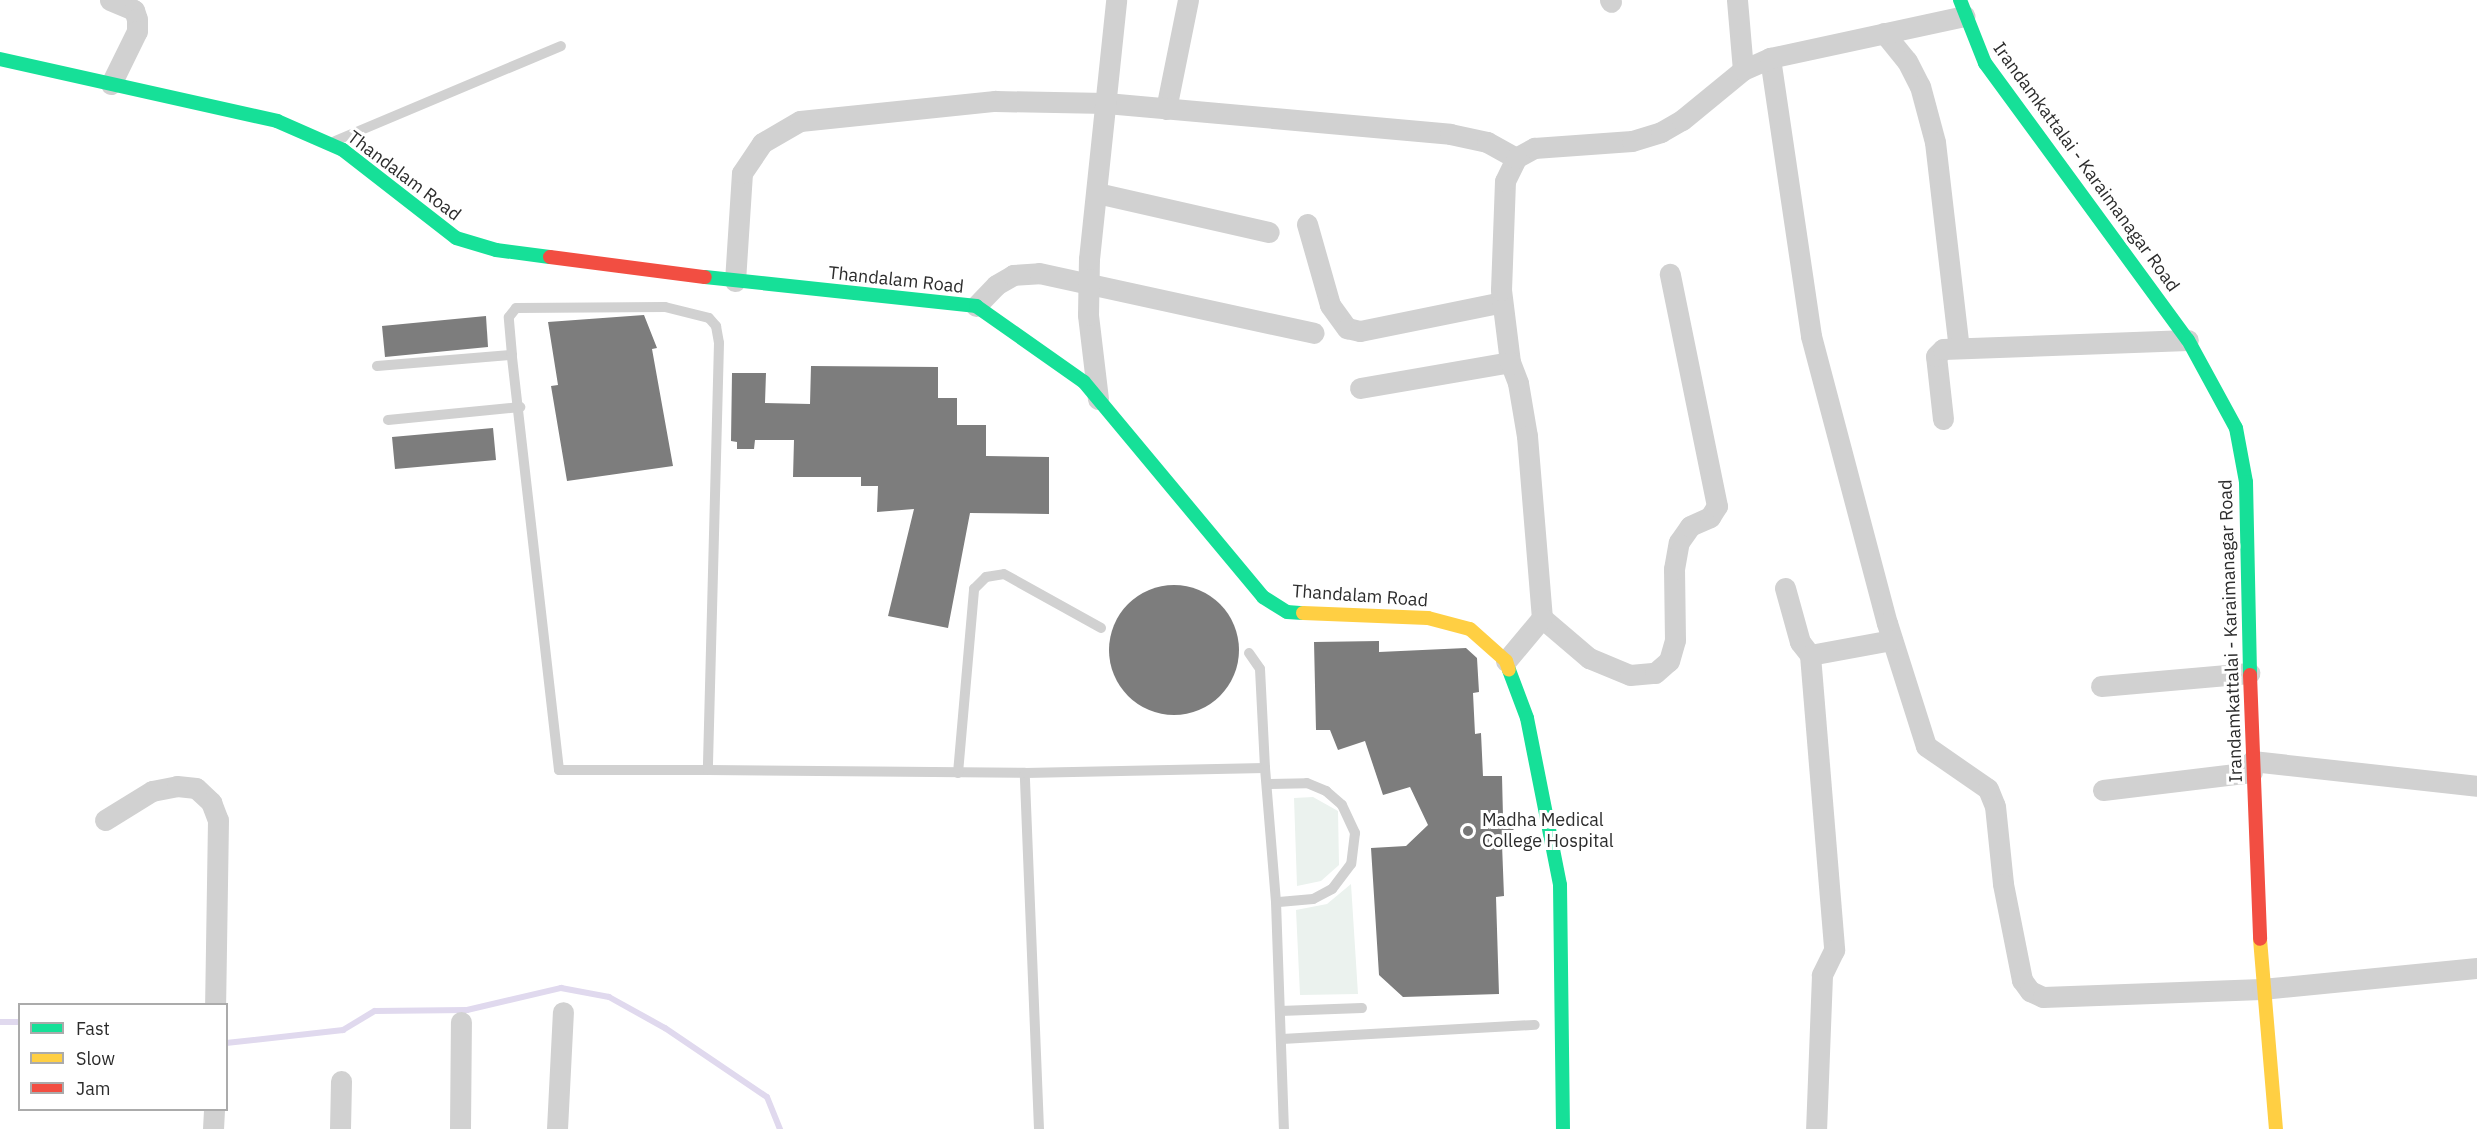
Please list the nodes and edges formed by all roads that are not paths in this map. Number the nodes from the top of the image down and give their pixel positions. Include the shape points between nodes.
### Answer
1 (110, 0) edge
2 (1116, 0) edge
3 (1188, 0) edge
4 (1737, 0) edge
5 (1962, 8) edge
6 (1884, 33) junction
7 (561, 46) dead end
8 (1770, 58) junction
9 (0, 59) edge
10 (1743, 70) junction
11 (111, 84) junction
12 (1106, 103) junction
13 (1166, 109) junction
14 (329, 143) junction
15 (1516, 158) junction
16 (1097, 193) junction
17 (1307, 224) dead end
18 (1269, 232) dead end
19 (1670, 274) dead end
20 (735, 281) junction
21 (1089, 282) junction
22 (1502, 302) junction
23 (976, 306) junction
24 (1314, 333) dead end
25 (2188, 340) junction
26 (1959, 348) junction
27 (512, 355) junction
28 (1510, 362) junction
29 (377, 366) dead end
30 (1360, 388) dead end
31 (1098, 399) junction
32 (520, 407) junction
33 (1943, 419) dead end
34 (388, 420) dead end
35 (1785, 588) dead end
36 (1542, 618) junction
37 (1101, 628) dead end
38 (1892, 640) junction
39 (1249, 652) dead end
40 (1810, 655) junction
41 (1506, 661) junction
42 (2249, 673) junction
43 (2101, 686) dead end
44 (2252, 767) junction
45 (1265, 768) junction
46 (708, 770) junction
47 (958, 773) junction
48 (1025, 773) junction
49 (1268, 784) junction
50 (2477, 786) edge
51 (2103, 790) dead end
52 (105, 820) dead end
53 (1276, 902) junction
54 (2477, 968) edge
55 (2262, 989) junction
56 (215, 1003) edge
57 (1362, 1008) dead end
58 (1280, 1011) junction
59 (563, 1012) dead end
60 (461, 1022) dead end
61 (1535, 1025) dead end
62 (1282, 1039) junction
63 (340, 1081) dead end
64 (214, 1111) edge
65 (213, 1129) edge
66 (340, 1129) edge
67 (460, 1129) edge
68 (557, 1129) edge
69 (1039, 1129) edge
70 (1284, 1129) edge
71 (1563, 1129) edge
72 (1816, 1129) edge
73 (2276, 1129) edge

1 - 11 street via 134,10 137,19 137,31
2 - 12 street
3 - 13 street
4 - 10 street
5 - 6 street
5 - 25 street, Irandamkattalai - Karaimanagar Road via 1985,63
6 - 8 street
6 - 26 street via 1907,61 1920,86 1935,142
7 - 14 lane
8 - 10 street
8 - 38 street via 1811,336
9 - 11 street, Thandalam Road
10 - 15 street via 1682,120 1661,132 1632,141 1534,148
11 - 14 street, Thandalam Road via 277,122
12 - 13 street
12 - 16 street
12 - 20 street via 995,101 800,121 762,143 742,173
13 - 15 street via 1450,134 1486,142
14 - 20 street, Thandalam Road via 456,238 496,250
15 - 22 street via 1505,181
16 - 18 street
16 - 21 street
17 - 22 street via 1330,305 1347,328 1360,331
19 - 36 street via 1717,506 1710,517 1690,526 1679,542 1674,569 1675,640 1669,661 1655,673 1630,675 1589,658
20 - 23 street, Thandalam Road
21 - 23 street via 1039,273 1013,275 996,285
21 - 24 street
21 - 31 street via 1088,315
22 - 28 street
23 - 31 street, Thandalam Road via 1084,382
25 - 26 street
25 - 42 street, Irandamkattalai - Karaimanagar Road via 2236,428 2246,482
26 - 33 street via 1943,349 1936,356
27 - 29 lane
27 - 32 lane
27 - 46 lane via 509,317 516,308 665,307 709,318 716,326 719,343
28 - 30 street
28 - 36 street via 1518,383 1527,436
31 - 41 street, Thandalam Road via 1263,597 1287,612 1428,618 1460,626 1470,629
32 - 34 lane
32 - 46 lane via 559,770
35 - 40 street via 1800,642
36 - 41 street
37 - 47 lane via 1004,574 986,577 974,589
38 - 40 street
38 - 55 street via 1926,746 1988,789 1995,806 2003,884 2022,980 2030,991 2043,997
39 - 45 lane via 1260,669
40 - 72 street via 1834,950 1822,975
41 - 71 street, Thandalam Road via 1527,718 1560,885
42 - 43 street
42 - 44 street, Irandamkattalai - Karaimanagar Road
44 - 50 street
44 - 51 street
44 - 55 street, Irandamkattalai - Karaimanagar Road
45 - 48 lane
45 - 49 lane
46 - 47 lane
47 - 48 lane
48 - 69 lane
49 - 53 lane
49 - 53 lane via 1296,782 1326,791 1342,805 1355,833 1351,864 1332,889 1313,899
52 - 56 street via 152,791 177,786 196,788 211,802 218,820
53 - 58 lane
54 - 55 street
55 - 73 street, Irandamkattalai - Karaimanagar Road
57 - 58 lane
58 - 62 lane
59 - 68 street
60 - 67 street
61 - 62 lane
62 - 70 lane
63 - 66 street
64 - 65 street

